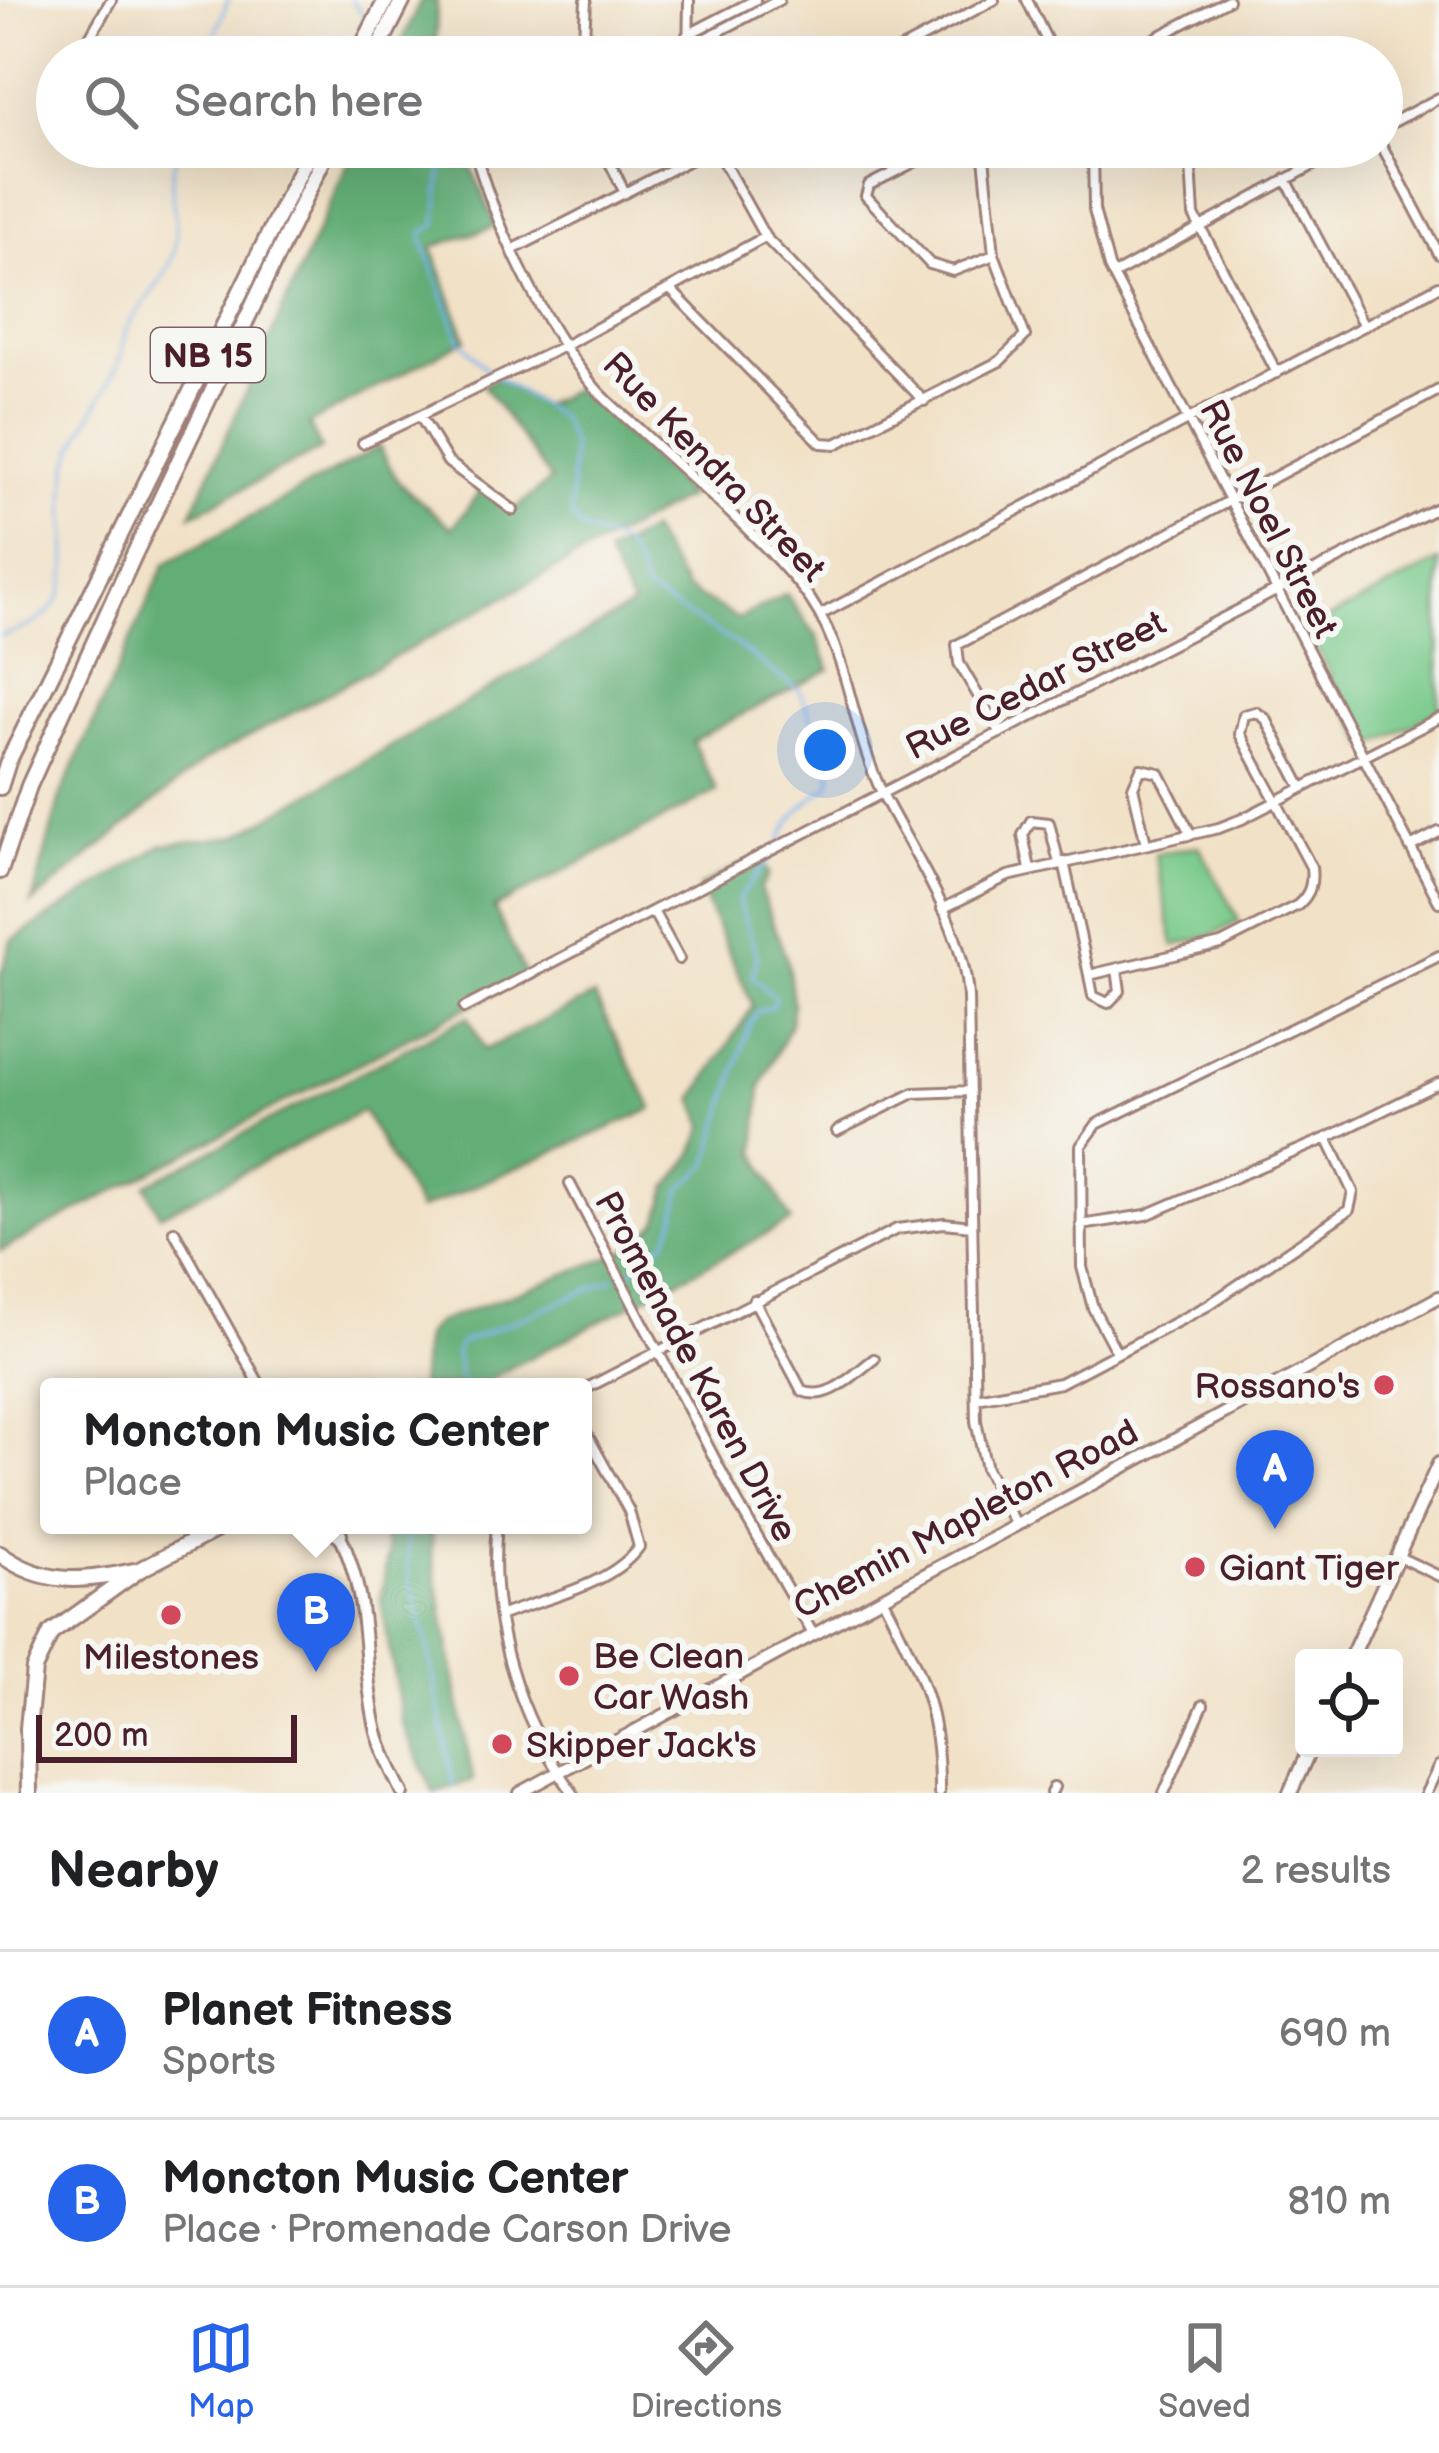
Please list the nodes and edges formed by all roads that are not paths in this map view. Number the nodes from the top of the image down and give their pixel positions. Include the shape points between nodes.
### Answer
1 (111, 0) edge
2 (386, 0) edge
3 (403, 0) edge
4 (586, 0) edge
5 (689, 0) edge
6 (755, 0) edge
7 (779, 0) edge
8 (994, 0) edge
9 (1027, 0) edge
10 (1228, 0) edge
11 (687, 35) joint
12 (91, 36) edge
13 (368, 36) edge
14 (385, 36) edge
15 (585, 36) edge
16 (716, 36) edge
17 (926, 36) edge
18 (1045, 36) edge
19 (1159, 36) edge
20 (1439, 98) edge
21 (1403, 117) edge
22 (302, 168) edge
23 (319, 168) edge
24 (482, 168) edge
25 (612, 168) edge
26 (674, 168) edge
27 (727, 168) edge
28 (903, 168) edge
29 (985, 168) edge
30 (1093, 168) edge
31 (1191, 168) edge
32 (1305, 168) edge
33 (1394, 168) edge
34 (1286, 178) junction
35 (625, 193) junction
36 (1199, 226) junction
37 (765, 237) junction
38 (514, 249) junction
39 (994, 254) junction
40 (1439, 254) edge
41 (1113, 275) junction
42 (1439, 286) edge
43 (670, 289) junction
44 (1362, 322) junction
45 (563, 346) junction
46 (1277, 373) junction
47 (1439, 390) edge
48 (924, 401) junction
49 (420, 416) junction
50 (1189, 420) junction
51 (363, 443) dead end
52 (1230, 500) junction
53 (1439, 508) edge
54 (513, 510) dead end
55 (1277, 591) junction
56 (820, 615) junction
57 (1439, 718) edge
58 (1000, 733) junction
59 (1364, 756) junction
60 (0, 787) edge
61 (1302, 788) junction
62 (883, 793) junction
63 (1276, 802) junction
64 (1439, 832) edge
65 (1191, 835) junction
66 (1146, 844) junction
67 (1410, 847) junction
68 (1062, 863) junction
69 (1030, 869) junction
70 (0, 871) edge
71 (1439, 902) edge
72 (942, 909) junction
73 (653, 911) junction
74 (1439, 956) edge
75 (680, 959) dead end
76 (1117, 969) junction
77 (1089, 975) junction
78 (464, 1008) dead end
79 (1439, 1083) edge
80 (970, 1091) junction
81 (837, 1131) dead end
82 (1327, 1138) junction
83 (570, 1184) dead end
84 (1081, 1225) junction
85 (972, 1226) junction
86 (174, 1231) dead end
87 (1439, 1297) edge
88 (754, 1300) junction
89 (658, 1351) junction
90 (1117, 1353) junction
91 (874, 1359) dead end
92 (256, 1378) edge
93 (592, 1385) edge
94 (975, 1398) junction
95 (592, 1443) edge
96 (1439, 1464) edge
97 (1016, 1525) junction
98 (208, 1534) edge
99 (337, 1534) edge
100 (496, 1534) edge
101 (0, 1554) edge
102 (1397, 1556) junction
103 (139, 1570) junction
104 (1439, 1576) edge
105 (882, 1598) junction
106 (502, 1615) junction
107 (814, 1634) junction
108 (1355, 1649) edge
109 (1204, 1705) dead end
110 (1306, 1757) edge
111 (1439, 1766) edge
112 (557, 1773) junction
113 (29, 1793) edge
114 (402, 1793) edge
115 (520, 1793) edge
116 (573, 1793) edge
117 (939, 1793) edge
118 (1164, 1793) edge
119 (1290, 1793) edge
120 (1426, 1793) edge

1 - 12 street
2 - 13 highway
3 - 14 highway
4 - 15 street
5 - 11 street
6 - 11 street
7 - 16 street
8 - 17 street
9 - 18 street
10 - 19 street
20 - 21 street
22 - 60 highway, NB 15
23 - 70 highway, NB 15 via 114,598
24 - 38 street, Rue Kendra Street
25 - 35 street
26 - 35 street
27 - 37 street
28 - 39 street via 869,185 866,196 930,264 953,271
29 - 39 street
30 - 41 street, Rue Noel Street via 1094,210
31 - 36 street
32 - 34 street
33 - 40 street
34 - 36 street
34 - 44 street
35 - 38 street
36 - 41 street
36 - 46 street
37 - 43 street
37 - 48 street
38 - 45 street, Rue Kendra Street
39 - 48 street via 1025,336 1000,362
41 - 50 street, Rue Noel Street
42 - 44 street
43 - 45 street
43 - 48 street via 821,443 836,444
44 - 46 street
45 - 49 street
45 - 56 street, Rue Kendra Street
46 - 50 street
47 - 52 street
49 - 51 street
49 - 54 street via 448,462
50 - 52 street, Rue Noel Street
50 - 56 street
52 - 55 street, Rue Noel Street
52 - 58 street via 957,645 958,663
53 - 55 street, Rue Cedar Street
55 - 58 street, Rue Cedar Street
55 - 59 street, Rue Noel Street
56 - 62 street, Rue Kendra Street
57 - 59 street
58 - 62 street, Rue Cedar Street
59 - 61 street
59 - 67 street, Rue Noel Street
61 - 63 street
61 - 63 street via 1266,719 1244,715 1240,734
62 - 72 street, Rue Kendra Street
62 - 73 street, Rue Cedar Street
63 - 65 street
63 - 76 street via 1311,867 1308,896 1222,944
64 - 67 street
65 - 66 street
65 - 66 street via 1159,773 1142,769 1133,787
66 - 68 street
67 - 71 street, Rue Noel Street
68 - 69 street
68 - 69 street via 1051,827 1031,821 1023,835
68 - 77 street
69 - 72 street
72 - 80 street, Rue Kendra Street via 966,969
73 - 75 street
73 - 78 street, Rue Cedar Street
74 - 84 street via 1096,1124 1081,1146
76 - 77 street
76 - 77 street via 1120,991 1108,1003 1093,996
79 - 82 street
80 - 81 street via 914,1093
80 - 85 street, Rue Kendra Street
82 - 84 street via 1146,1215
82 - 90 street via 1353,1192 1349,1210 1207,1306
83 - 89 street, Promenade Karen Drive
84 - 90 street via 1093,1308
85 - 88 street via 898,1229
85 - 94 street, Rue Kendra Street
86 - 92 street
87 - 97 main road, Chemin Mapleton Road
88 - 89 street
88 - 91 street via 802,1391 828,1394
89 - 93 street
89 - 107 street, Promenade Karen Drive
90 - 94 street via 1060,1383
94 - 97 street, Rue Kendra Street via 986,1469
95 - 106 street via 639,1547 597,1579
96 - 102 main road
97 - 105 main road, Chemin Mapleton Road
98 - 103 highway
99 - 114 main road via 362,1593 374,1721
100 - 106 street
101 - 103 highway via 57,1581
102 - 104 street
102 - 108 main road
103 - 113 highway via 51,1633 34,1669
105 - 107 main road, Chemin Mapleton Road
105 - 117 street via 925,1682
106 - 112 street via 522,1707
107 - 112 main road, Chemin Mapleton Road
109 - 118 street
110 - 119 main road
111 - 120 street
112 - 115 main road, Chemin Mapleton Road
112 - 116 street

